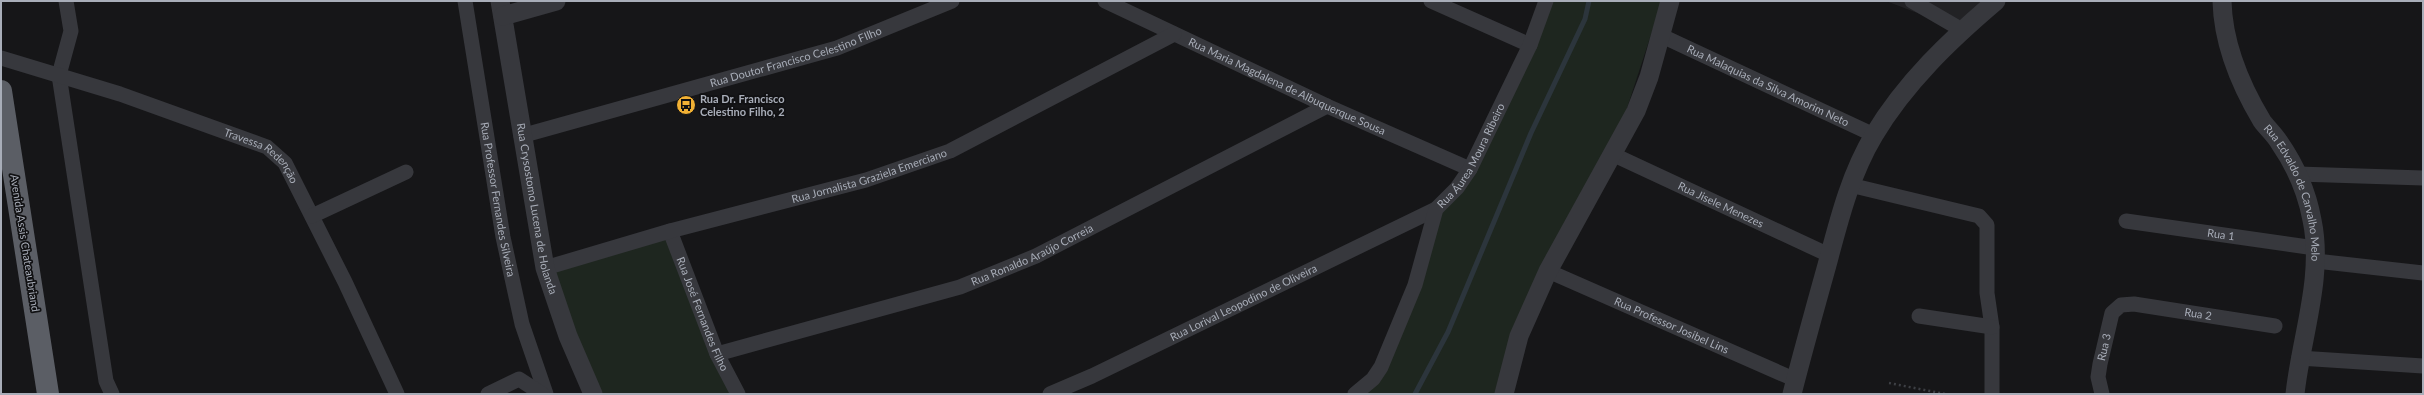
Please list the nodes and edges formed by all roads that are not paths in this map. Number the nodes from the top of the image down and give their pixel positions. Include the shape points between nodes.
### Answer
1 (66, 1) edge
2 (465, 1) edge
3 (556, 1) edge
4 (952, 1) edge
5 (1105, 1) edge
6 (1431, 1) edge
7 (1546, 1) edge
8 (1670, 1) edge
9 (1912, 1) edge
10 (1996, 1) edge
11 (2222, 1) edge
12 (502, 8) edge
13 (1962, 30) junction
14 (1174, 34) junction
15 (1662, 36) junction
16 (1530, 45) junction
17 (1, 58) edge
18 (59, 75) junction
19 (1, 91) edge
20 (1327, 106) junction
21 (1874, 135) junction
22 (521, 136) junction
23 (1612, 154) junction
24 (1470, 169) junction
25 (406, 172) dead end
26 (2298, 174) junction
27 (2423, 178) edge
28 (1850, 185) junction
29 (1436, 209) junction
30 (312, 216) junction
31 (2126, 221) dead end
32 (670, 231) junction
33 (1829, 255) junction
34 (2316, 255) junction
35 (545, 268) junction
36 (1548, 271) junction
37 (2423, 273) edge
38 (2121, 305) joint
39 (1919, 316) dead end
40 (2275, 326) dead end
41 (1992, 327) junction
42 (717, 354) junction
43 (2299, 358) junction
44 (2423, 366) edge
45 (1794, 387) edge
46 (48, 394) edge
47 (112, 394) edge
48 (397, 394) edge
49 (488, 394) edge
50 (542, 394) edge
51 (546, 394) edge
52 (593, 394) edge
53 (738, 394) edge
54 (1050, 394) edge
55 (1355, 394) edge
56 (1505, 394) edge
57 (1992, 394) edge
58 (2102, 394) edge
59 (2295, 394) edge

1 - 18 street via 71,31
2 - 51 street, Rua Professor Fernandes Silveira via 507,258 522,324
3 - 12 street, Rua Crysostomo Lucena de Holanda
4 - 22 street, Rua Doutor Francisco Celestino FIlho via 837,48
5 - 14 street, Rua Maria Magdalena de Albuquerque Sousa
6 - 16 street
7 - 16 street, Rua Áurea Moura Ribeiro
8 - 15 street
9 - 13 street
10 - 13 street
11 - 26 street, Rua Edvaldo de Carvalho Melo via 2226,34 2234,63 2263,123 2279,142
12 - 22 street, Rua Crysostomo Lucena de Holanda
13 - 21 street via 1906,90
14 - 20 street, Rua Maria Magdalena de Albuquerque Sousa
14 - 32 street, Rua Jornalista Graziela Emerciano via 950,151 866,180
15 - 21 street, Rua Malaquias da Silva Amorim Neto
15 - 23 street via 1636,111
16 - 24 street, Rua Áurea Moura Ribeiro
17 - 18 street, Travessa Redenção
18 - 30 street, Travessa Redenção via 267,147 285,163
18 - 47 street via 106,381
19 - 46 highway, Avenida Assis Chateaubriand
20 - 24 street, Rua Maria Magdalena de Albuquerque Sousa
20 - 42 street, Rua Ronaldo Araújo Correia via 1036,256 989,276 960,287
21 - 28 street
22 - 35 street, Rua Crysostomo Lucena de Holanda
23 - 33 street, Rua Jisele Menezes
23 - 36 street
24 - 29 street, Rua Áurea Moura Ribeiro via 1457,188
25 - 30 street
26 - 27 street
26 - 34 street, Rua Edvaldo de Carvalho Melo via 2312,220
28 - 33 street
28 - 41 street via 1979,216 1984,220 1987,226 1987,293
29 - 54 street, Rua Lorival Leopodino de Oliveira
29 - 55 street, Rua Áurea Moura Ribeiro via 1415,285 1381,367 1374,379
30 - 48 street, Travessa Redenção
31 - 34 street, Rua 1
32 - 35 street, Rua Jornalista Graziela Emerciano
32 - 42 street, Rua José Fernandes Filho
33 - 45 street
34 - 37 street, Rua 1
34 - 43 street, Rua Edvaldo de Carvalho Melo
35 - 52 street, Rua Crysostomo Lucena de Holanda via 568,336
36 - 45 street, Rua Professor Josibel Lins
36 - 56 street via 1520,336
38 - 40 street, Rua 2 via 2134,304
38 - 58 street, Rua 3 via 2112,313 2100,364 2098,377
39 - 41 street
41 - 57 street
42 - 53 street, Rua José Fernandes Filho
43 - 44 street
43 - 59 street, Rua Edvaldo de Carvalho Melo
49 - 50 street via 519,379

